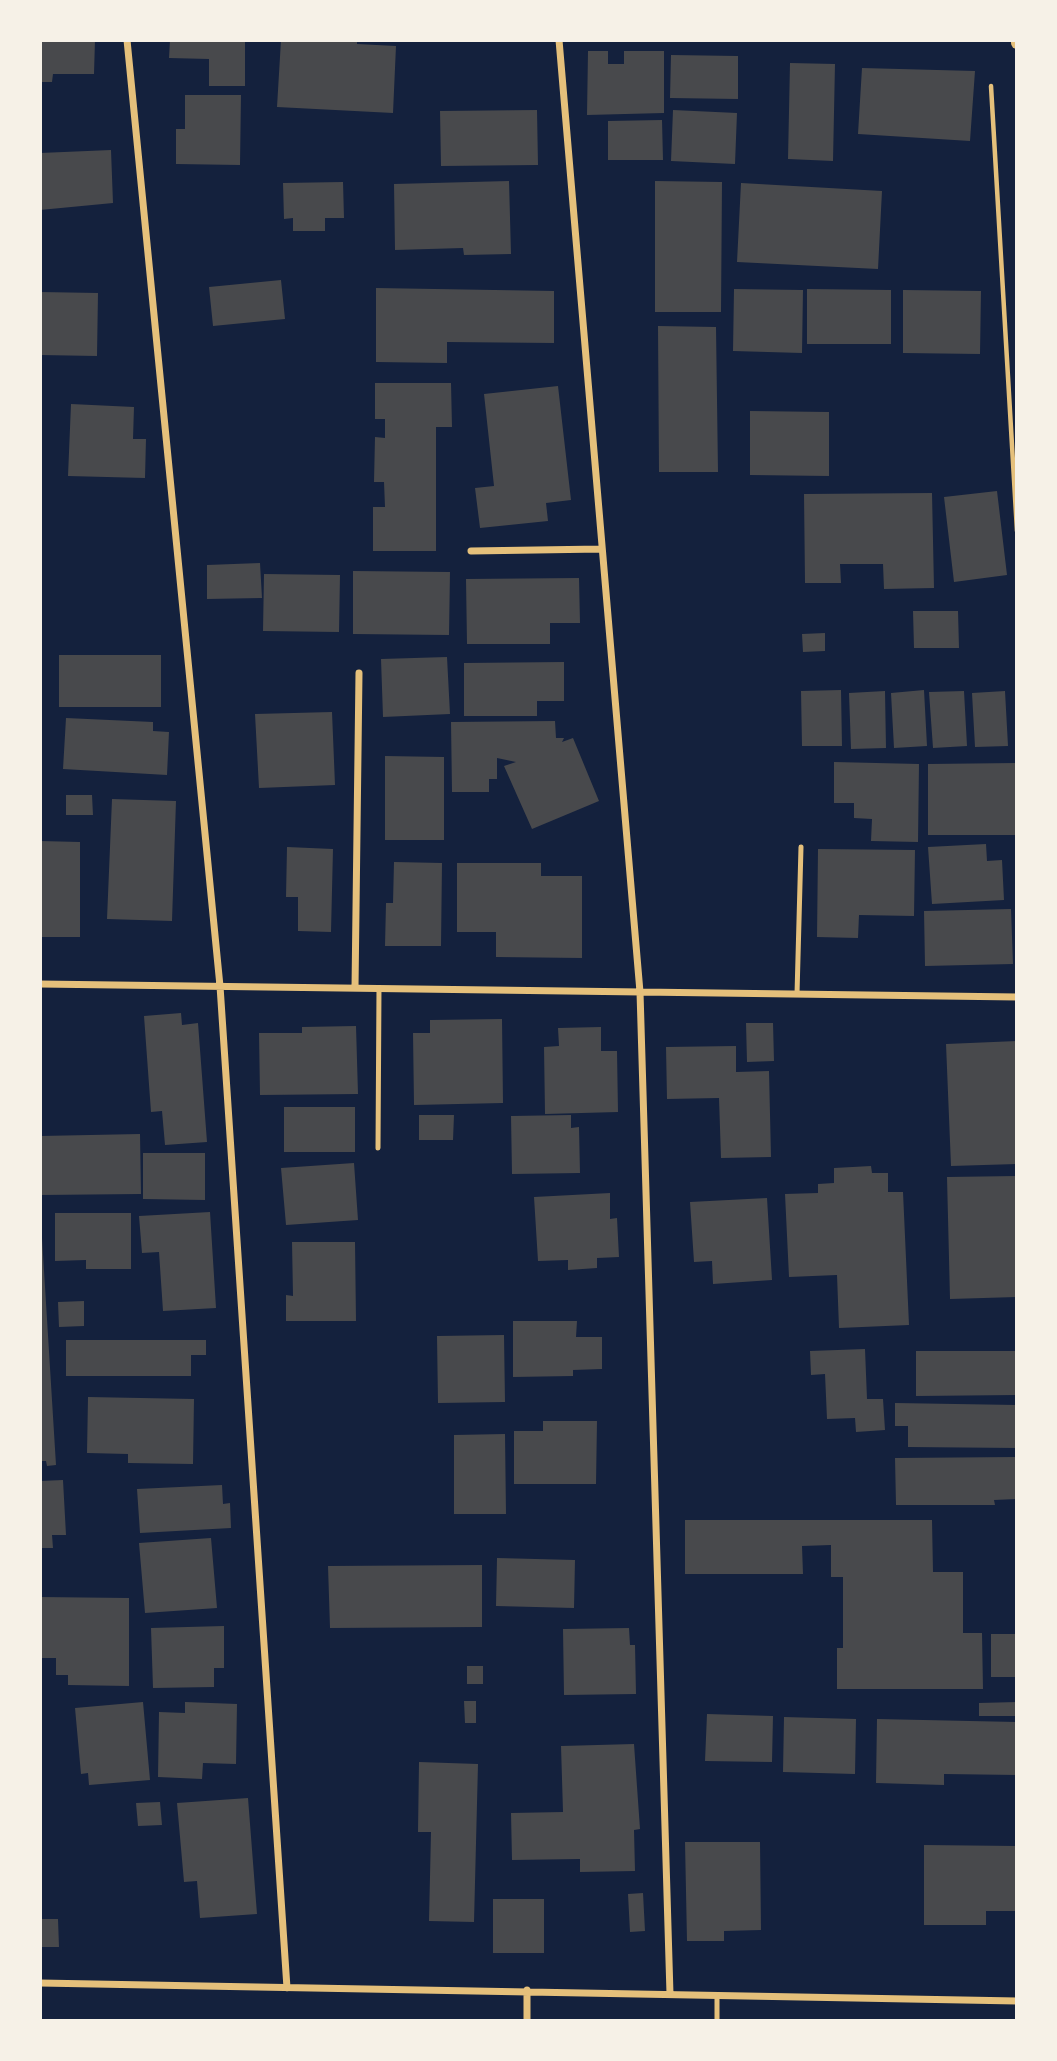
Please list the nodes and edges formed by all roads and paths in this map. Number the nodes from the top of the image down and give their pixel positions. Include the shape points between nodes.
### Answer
1 (127, 40) edge
2 (559, 40) edge
3 (991, 86) dead end
4 (1017, 531) edge
5 (601, 549) junction
6 (471, 551) dead end
7 (359, 673) dead end
8 (801, 847) dead end
9 (40, 984) edge
10 (220, 986) junction
11 (355, 988) junction
12 (379, 988) junction
13 (640, 992) junction
14 (797, 994) junction
15 (1017, 997) edge
16 (379, 1148) dead end
17 (40, 1983) edge
18 (287, 1988) junction
19 (527, 1990) junction
20 (670, 1994) junction
21 (717, 1995) junction
22 (1017, 2001) edge
23 (527, 2021) edge
24 (717, 2021) edge

1 - 10 street
2 - 5 street
3 - 4 path
5 - 6 street
5 - 13 street
7 - 11 street
8 - 14 lane
9 - 10 street
10 - 11 street
10 - 18 street
11 - 12 street
12 - 13 street
12 - 16 lane
13 - 14 street
13 - 20 street
14 - 15 street
17 - 18 street
18 - 19 street
19 - 20 street
19 - 23 street
20 - 21 street
21 - 22 street
21 - 24 lane

